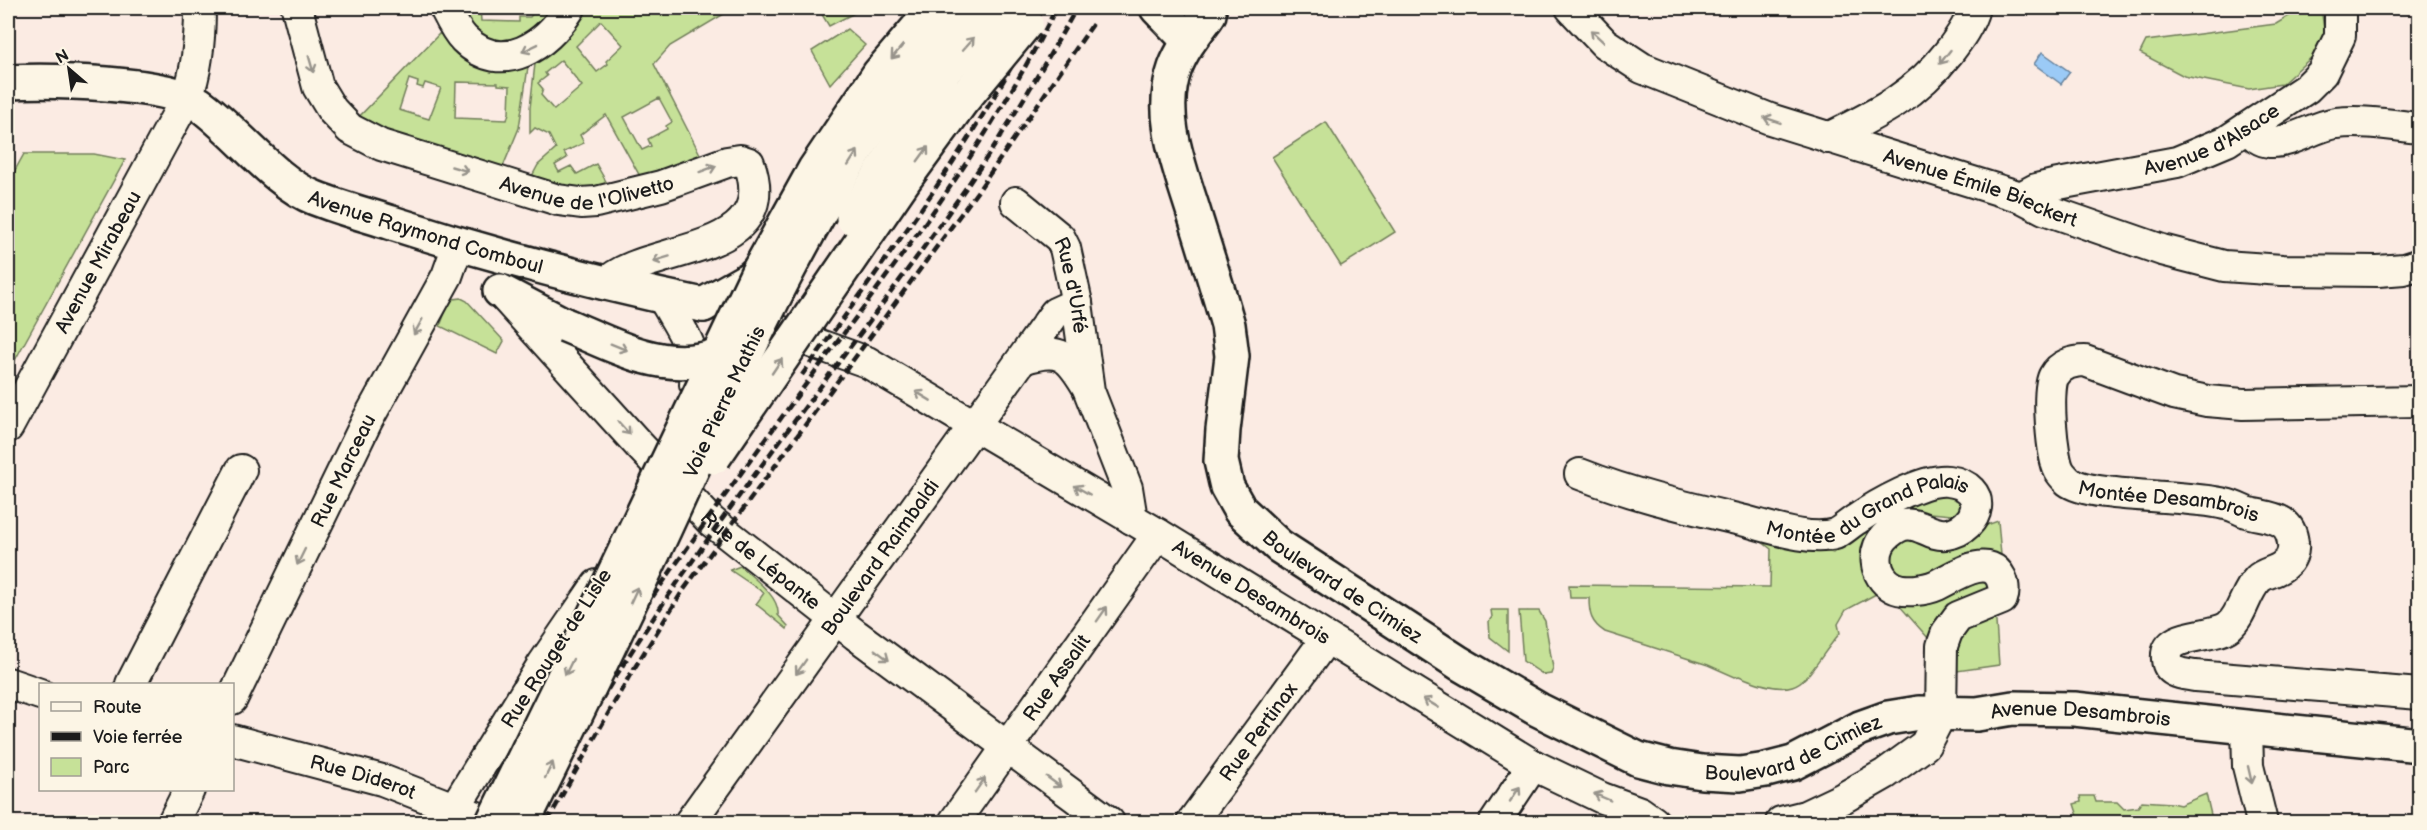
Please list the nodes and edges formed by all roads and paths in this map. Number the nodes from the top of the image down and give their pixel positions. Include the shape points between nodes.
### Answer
1 (200, 8) edge
2 (297, 8) edge
3 (445, 8) edge
4 (570, 8) edge
5 (935, 8) edge
6 (969, 8) edge
7 (1000, 8) edge
8 (1040, 8) edge
9 (1157, 8) edge
10 (1571, 8) edge
11 (1974, 8) edge
12 (2340, 8) edge
13 (1209, 10) edge
14 (1189, 41) junction
15 (8, 82) edge
16 (187, 97) junction
17 (2247, 128) junction
18 (2420, 128) edge
19 (1828, 138) junction
20 (2021, 197) junction
21 (1016, 202) dead end
22 (470, 260) junction
23 (2420, 264) edge
24 (551, 269) junction
25 (605, 284) junction
26 (662, 296) junction
27 (512, 301) junction
28 (1077, 303) junction
29 (703, 305) junction
30 (751, 321) junction
31 (1023, 359) junction
32 (867, 362) joint
33 (1089, 391) junction
34 (2420, 401) edge
35 (974, 426) junction
36 (8, 427) edge
37 (241, 470) dead end
38 (1580, 474) dead end
39 (669, 477) junction
40 (1132, 519) junction
41 (666, 526) junction
42 (1158, 534) junction
43 (836, 619) junction
44 (1326, 639) junction
45 (8, 683) edge
46 (132, 683) edge
47 (39, 694) edge
48 (2420, 694) edge
49 (234, 695) edge
50 (1941, 714) junction
51 (2247, 726) junction
52 (234, 741) edge
53 (2420, 745) edge
54 (1006, 747) junction
55 (1533, 765) junction
56 (188, 791) edge
57 (450, 815) edge
58 (1647, 817) edge
59 (173, 822) edge
60 (491, 822) edge
61 (523, 822) edge
62 (690, 822) edge
63 (954, 822) edge
64 (1109, 822) edge
65 (1192, 822) edge
66 (1495, 822) edge
67 (1673, 822) edge
68 (1781, 822) edge
69 (2262, 822) edge

1 - 16 street, Avenue Mirabeau via 197,63
2 -> 25 street, Avenue de l'Olivetto via 324,99 350,129 381,145 558,200 581,203 661,186 728,162 740,160 749,164 754,195 752,207 741,222 721,237 693,249 623,269
4 -> 3 street via 544,40 527,52 500,56 480,51 464,39
5 -> 60 main road, Voie Pierre Mathis, bridge via 879,74 821,159 756,274
41 -> 6 main road, Voie Pierre Mathis, bridge via 783,281 841,175 898,88
27 -> 7 main road, bridge via 631,352 665,361 699,360 738,349 773,329 813,284 945,70
41 -> 8 main road, bridge via 906,177 961,102
9 - 14 main road
19 -> 10 street, Avenue Émile Bieckert via 1642,68 1604,43
11 -> 19 street via 1959,39 1918,86 1890,106
12 - 17 street, Avenue d'Alsace via 2340,36 2322,73
13 - 14 main road, Boulevard de Cimiez
14 - 50 main road, Boulevard de Cimiez via 1175,68 1169,113 1174,145 1228,325 1232,356 1221,461 1227,487 1240,510 1257,527 1367,604 1539,710 1628,754 1670,767 1740,774 1766,770 1888,718
15 - 16 main road, Avenue Raymond Comboul via 67,82 156,90
16 - 22 main road, Avenue Raymond Comboul via 312,197
16 - 36 street, Avenue Mirabeau
17 - 18 street via 2267,142 2282,142 2336,123
17 - 20 street, Avenue d'Alsace via 2228,141 2178,162 2053,185
19 - 20 street, Avenue Émile Bieckert
20 - 23 street, Avenue Émile Bieckert via 2055,213 2162,250 2224,266 2378,271
21 - 28 street, Rue d'Urfé via 1060,238
22 - 24 main road, Avenue Raymond Comboul
22 - 27 main road, Rue de Lépante
22 -> 49 street, Rue Marceau via 367,422
24 - 25 main road, Avenue Raymond Comboul
24 - 27 street
25 - 26 main road, Avenue Raymond Comboul
26 - 29 main road, Avenue Raymond Comboul
26 - 39 street via 691,347 697,375
27 -> 39 street, Rue de Lépante
28 - 31 street, Boulevard Raimbaldi via 1055,313
28 - 33 street, Rue d'Urfé
29 - 30 street, Avenue Raymond Comboul
29 - 30 main road via 751,278 785,246 828,189
30 - 32 street, Avenue Raymond Comboul
30 - 39 street
31 - 33 street, Rue d'Urfé via 1054,352 1074,365
31 - 35 street, Boulevard Raimbaldi
35 -> 32 street, Avenue Desambrois
33 - 40 street, Rue d'Urfé via 1127,488
34 - 48 street, Montée Desambrois via 2207,401 2174,394 2078,361 2060,368 2050,387 2055,454 2059,470 2070,482 2091,490 2226,504 2280,519 2292,535 2289,560 2257,580 2230,625 2212,634 2181,640 2169,648 2167,663 2172,670 2195,676
40 -> 35 street, Avenue Desambrois
35 - 43 street, Boulevard Raimbaldi
37 - 46 street
38 - 50 street, Montée du Grand Palais via 1663,502 1816,536 1836,534 1910,490 1945,481 1968,487 1976,496 1976,509 1958,531 1944,534 1917,525 1900,526 1887,534 1875,558 1881,576 1893,588 1934,586 1971,568 1987,566 1997,571 2002,581 2002,599 1958,618 1947,632 1942,646
39 - 43 street, Rue de Lépante via 711,521
39 - 57 street, Rue Rouget de Lisle via 543,664
40 - 42 street, Avenue Desambrois
61 -> 41 main road, Voie Pierre Mathis, bridge
42 - 44 street, Avenue Desambrois
54 -> 42 street, Rue Assalit
43 -> 54 street, Rue de Lépante
43 -> 62 street, Boulevard Raimbaldi
55 -> 44 street, Avenue Desambrois
44 - 65 street, Rue Pertinax
45 - 47 street
50 - 51 main road, Avenue Desambrois via 2013,708 2064,709
50 - 68 street via 1925,745 1916,753 1843,798 1805,816
51 - 53 main road, Avenue Desambrois
51 -> 69 street via 2248,766
52 - 57 street, Rue Diderot via 382,780
63 -> 54 street, Rue Assalit
54 -> 64 street, Rue de Lépante
58 -> 55 street, Avenue Desambrois
66 -> 55 street
56 - 59 street
57 - 60 street, Rue Diderot
58 - 67 street, Avenue Desambrois

